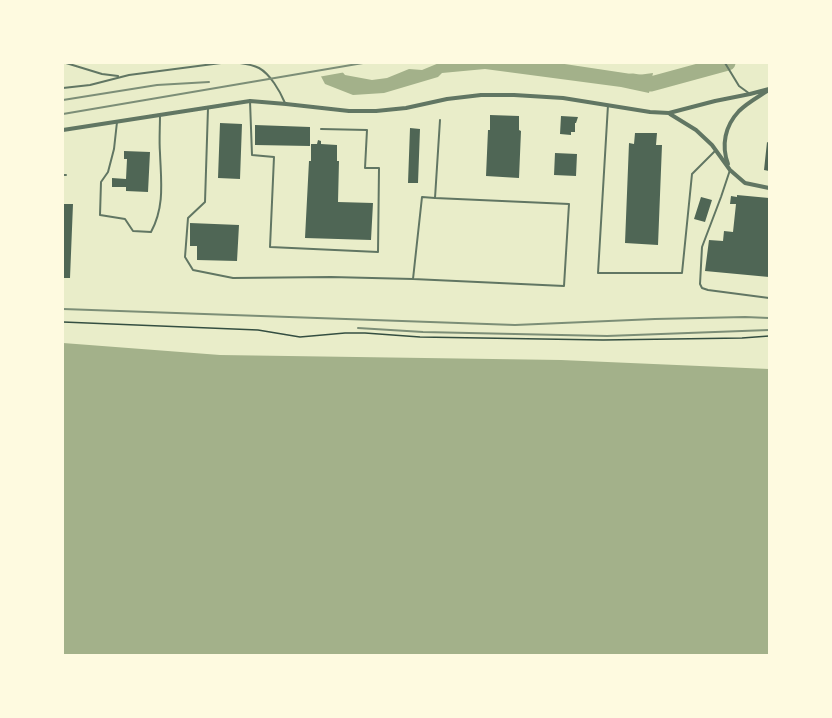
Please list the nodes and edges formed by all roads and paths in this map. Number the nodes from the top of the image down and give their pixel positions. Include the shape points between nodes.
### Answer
1 (66, 63) edge
2 (221, 63) edge
3 (240, 63) edge
4 (725, 63) edge
5 (121, 76) junction
6 (63, 88) edge
7 (769, 89) edge
8 (750, 94) junction
9 (250, 101) junction
10 (286, 104) junction
11 (608, 105) junction
12 (208, 108) junction
13 (669, 113) junction
14 (160, 115) junction
15 (440, 120) dead end
16 (117, 122) junction
17 (321, 129) dead end
18 (63, 130) edge
19 (716, 150) junction
20 (730, 170) junction
21 (769, 188) edge
22 (435, 198) junction
23 (413, 279) junction
24 (769, 298) edge
25 (63, 322) edge
26 (769, 336) edge

1 - 5 lane
2 - 5 lane
3 - 10 lane via 261,69
4 - 8 lane via 739,86
5 - 6 lane
7 - 8 street
7 - 20 street via 740,110 730,124 723,153
8 - 13 street
9 - 10 street
9 - 12 street
9 - 17 lane via 252,155 274,157 270,247 378,252 379,168 365,168 367,130
10 - 11 street via 376,111 481,95 514,95
11 - 13 street
11 - 19 lane via 598,273 682,273 692,174
12 - 14 street
12 - 23 lane via 205,202 188,218 184,257 193,270 233,278
13 - 19 street via 696,130
14 - 16 street
14 - 16 lane via 162,190 158,220 152,232 133,231 125,219 100,215 101,182 108,172
15 - 22 lane
16 - 18 street
19 - 20 street
20 - 21 street via 745,183
20 - 24 lane via 702,247 700,284 708,290
22 - 23 lane via 422,197
22 - 23 lane via 568,204 564,286
25 - 26 path via 258,330 300,338 345,333 603,340

